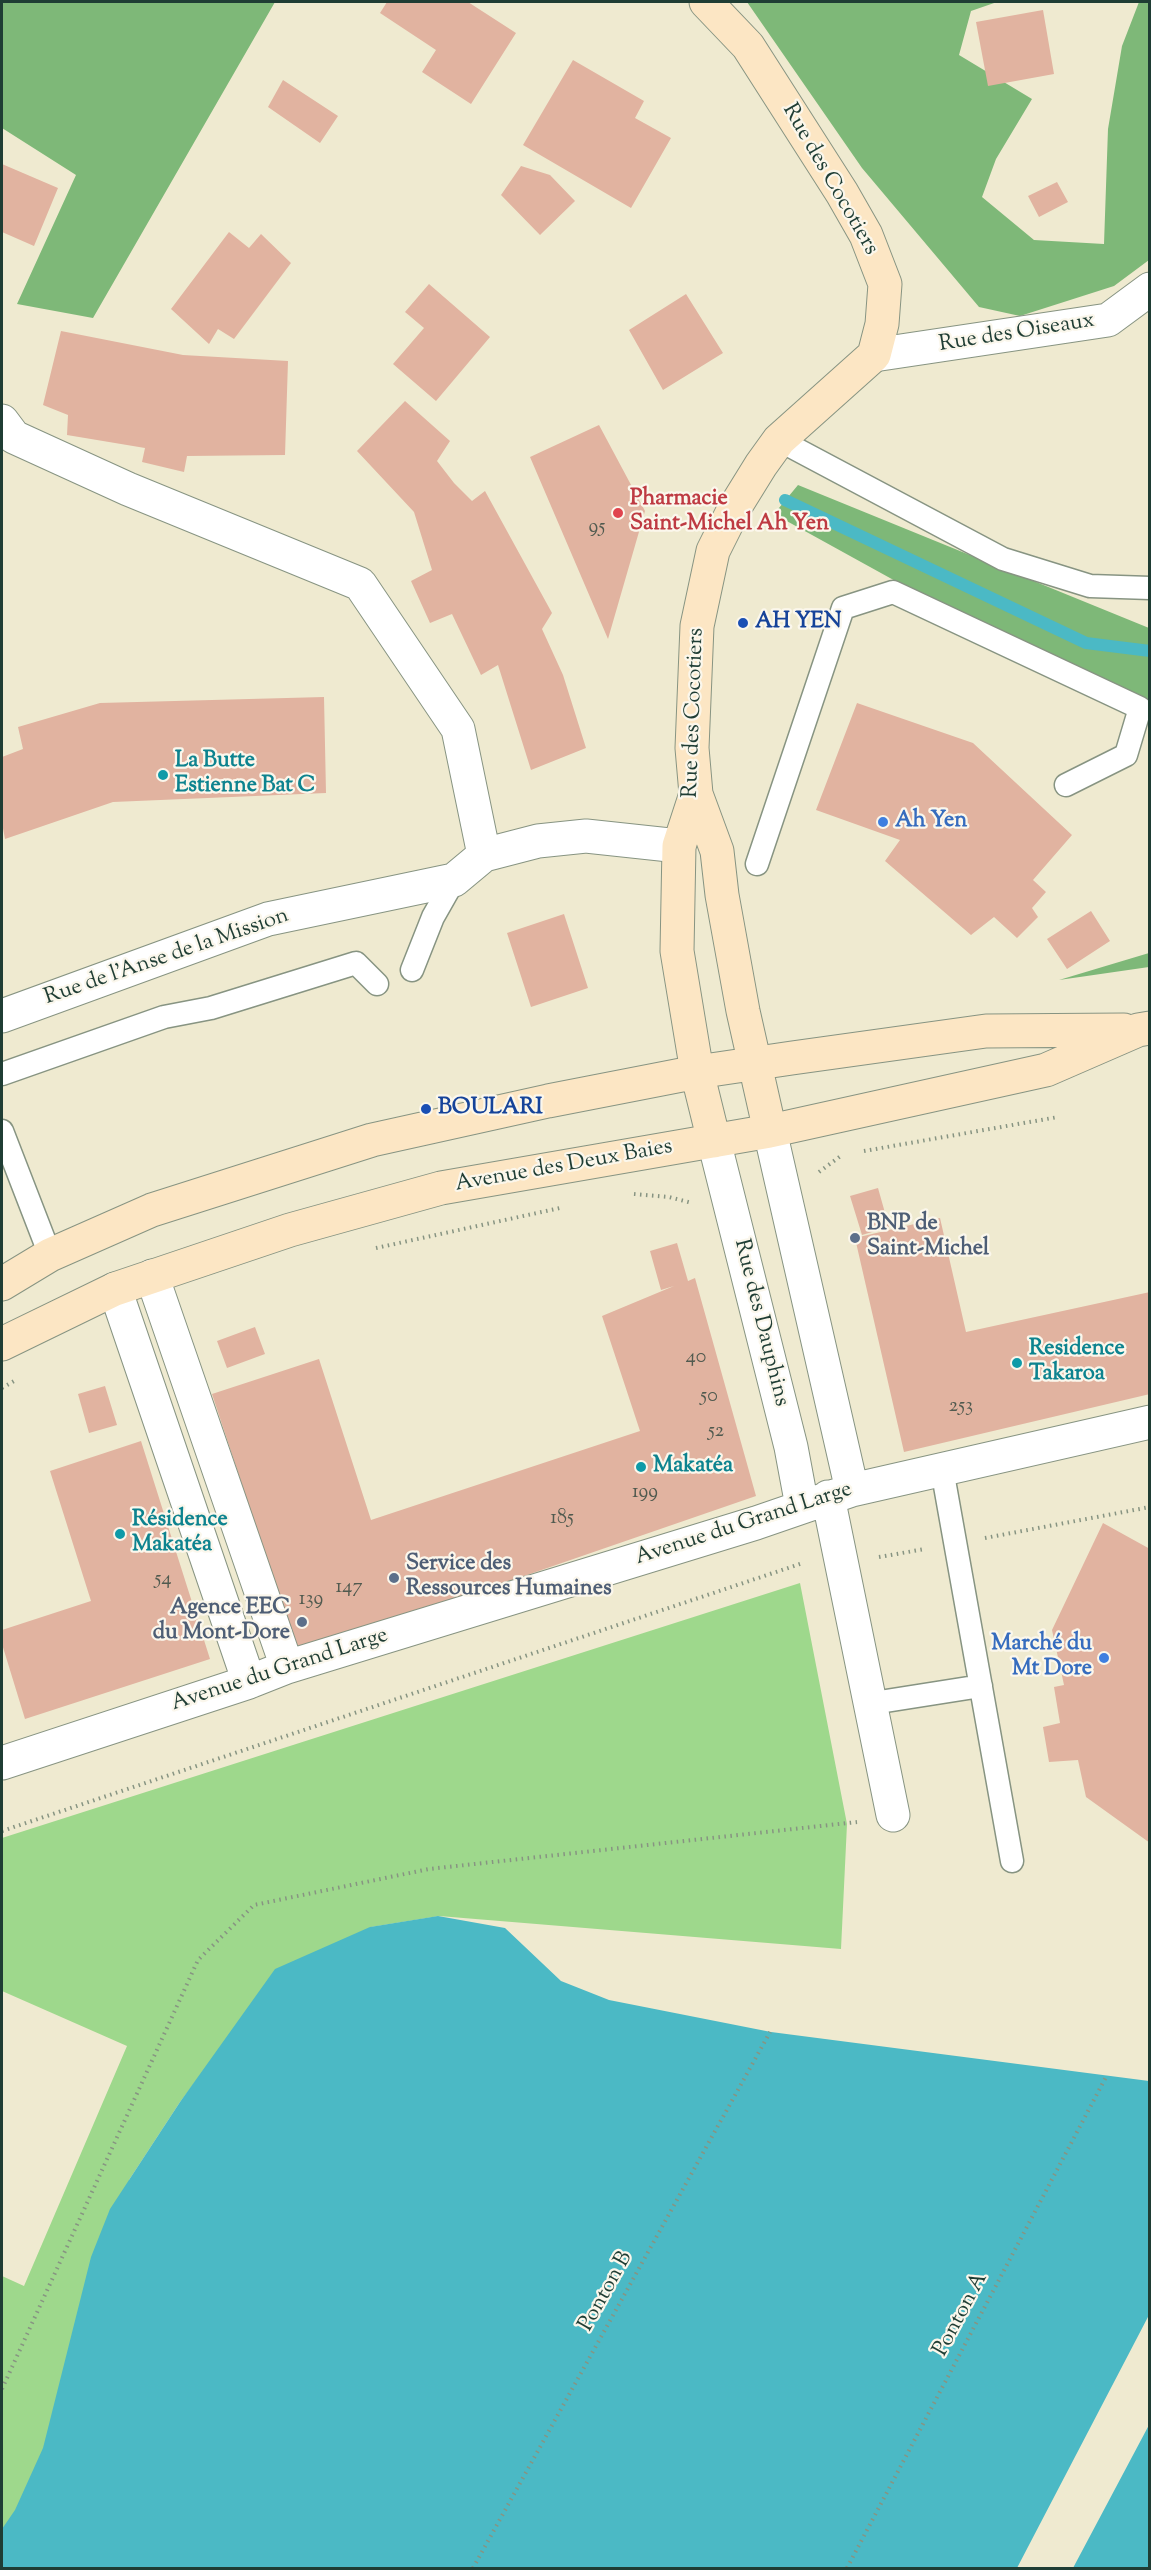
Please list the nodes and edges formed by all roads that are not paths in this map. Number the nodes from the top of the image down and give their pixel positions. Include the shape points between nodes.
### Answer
1 (706, 2) edge
2 (1149, 289) edge
3 (874, 355) junction
4 (2, 421) edge
5 (779, 440) junction
6 (1149, 588) edge
7 (1066, 785) dead end
8 (696, 794) junction
9 (679, 846) junction
10 (484, 855) junction
11 (757, 864) dead end
12 (454, 880) junction
13 (412, 970) dead end
14 (376, 984) dead end
15 (2, 1016) edge
16 (1144, 1029) edge
17 (755, 1064) junction
18 (697, 1072) junction
19 (2, 1074) edge
20 (2, 1131) edge
21 (770, 1131) junction
22 (714, 1141) junction
23 (50, 1255) junction
24 (152, 1276) junction
25 (2, 1284) edge
26 (115, 1288) junction
27 (2, 1344) edge
28 (1149, 1422) edge
29 (942, 1469) junction
30 (828, 1498) junction
31 (287, 1666) junction
32 (249, 1682) junction
33 (981, 1686) junction
34 (873, 1703) junction
35 (2, 1763) edge
36 (893, 1815) road end
37 (1012, 1861) dead end

1 - 3 main road, Rue des Cocotiers via 748,46 866,235 885,284 882,324
2 - 3 street, Rue des Oiseaux via 1108,320
3 - 5 main road, Rue des Cocotiers
4 - 10 street via 14,437 24,442 360,584 458,729
5 - 6 lane via 1003,559 1090,586
5 - 8 main road, Rue des Cocotiers via 735,507 713,551 697,626 692,748
7 - 11 lane via 1126,755 1140,708 893,592 843,608
8 - 9 main road, Rue des Cocotiers
8 - 17 main road via 717,851
9 - 10 street, Rue de l'Anse de la Mission via 586,836
9 - 18 main road, Rue des Cocotiers via 677,951
10 - 12 street, Rue de l'Anse de la Mission
12 - 13 lane via 433,917
12 - 15 street, Rue de l'Anse de la Mission via 268,919
14 - 19 lane via 356,963 211,1008 164,1017
16 - 17 main road, Avenue des Deux Baies via 986,1031
16 - 21 main road, Avenue des Deux Baies via 1046,1070
17 - 18 main road, Avenue des Deux Baies
17 - 21 main road
18 - 22 main road, Rue des Cocotiers
18 - 23 main road, Avenue des Deux Baies via 372,1140 152,1210
20 - 23 lane
21 - 22 main road, Avenue des Deux Baies
21 - 30 street via 783,1190
22 - 24 main road, Avenue des Deux Baies via 441,1188 290,1230
22 - 30 street, Rue des Dauphins via 789,1437
23 - 25 main road, Avenue des Deux Baies
24 - 26 main road, Avenue des Deux Baies
24 - 31 street
26 - 27 main road, Avenue des Deux Baies
26 - 32 street
28 - 29 street, Avenue du Grand Large
29 - 30 street, Avenue du Grand Large
29 - 33 lane
30 - 31 street, Avenue du Grand Large
30 - 34 street
31 - 32 street, Avenue du Grand Large
32 - 35 street, Avenue du Grand Large
33 - 34 lane
33 - 37 lane
34 - 36 street

